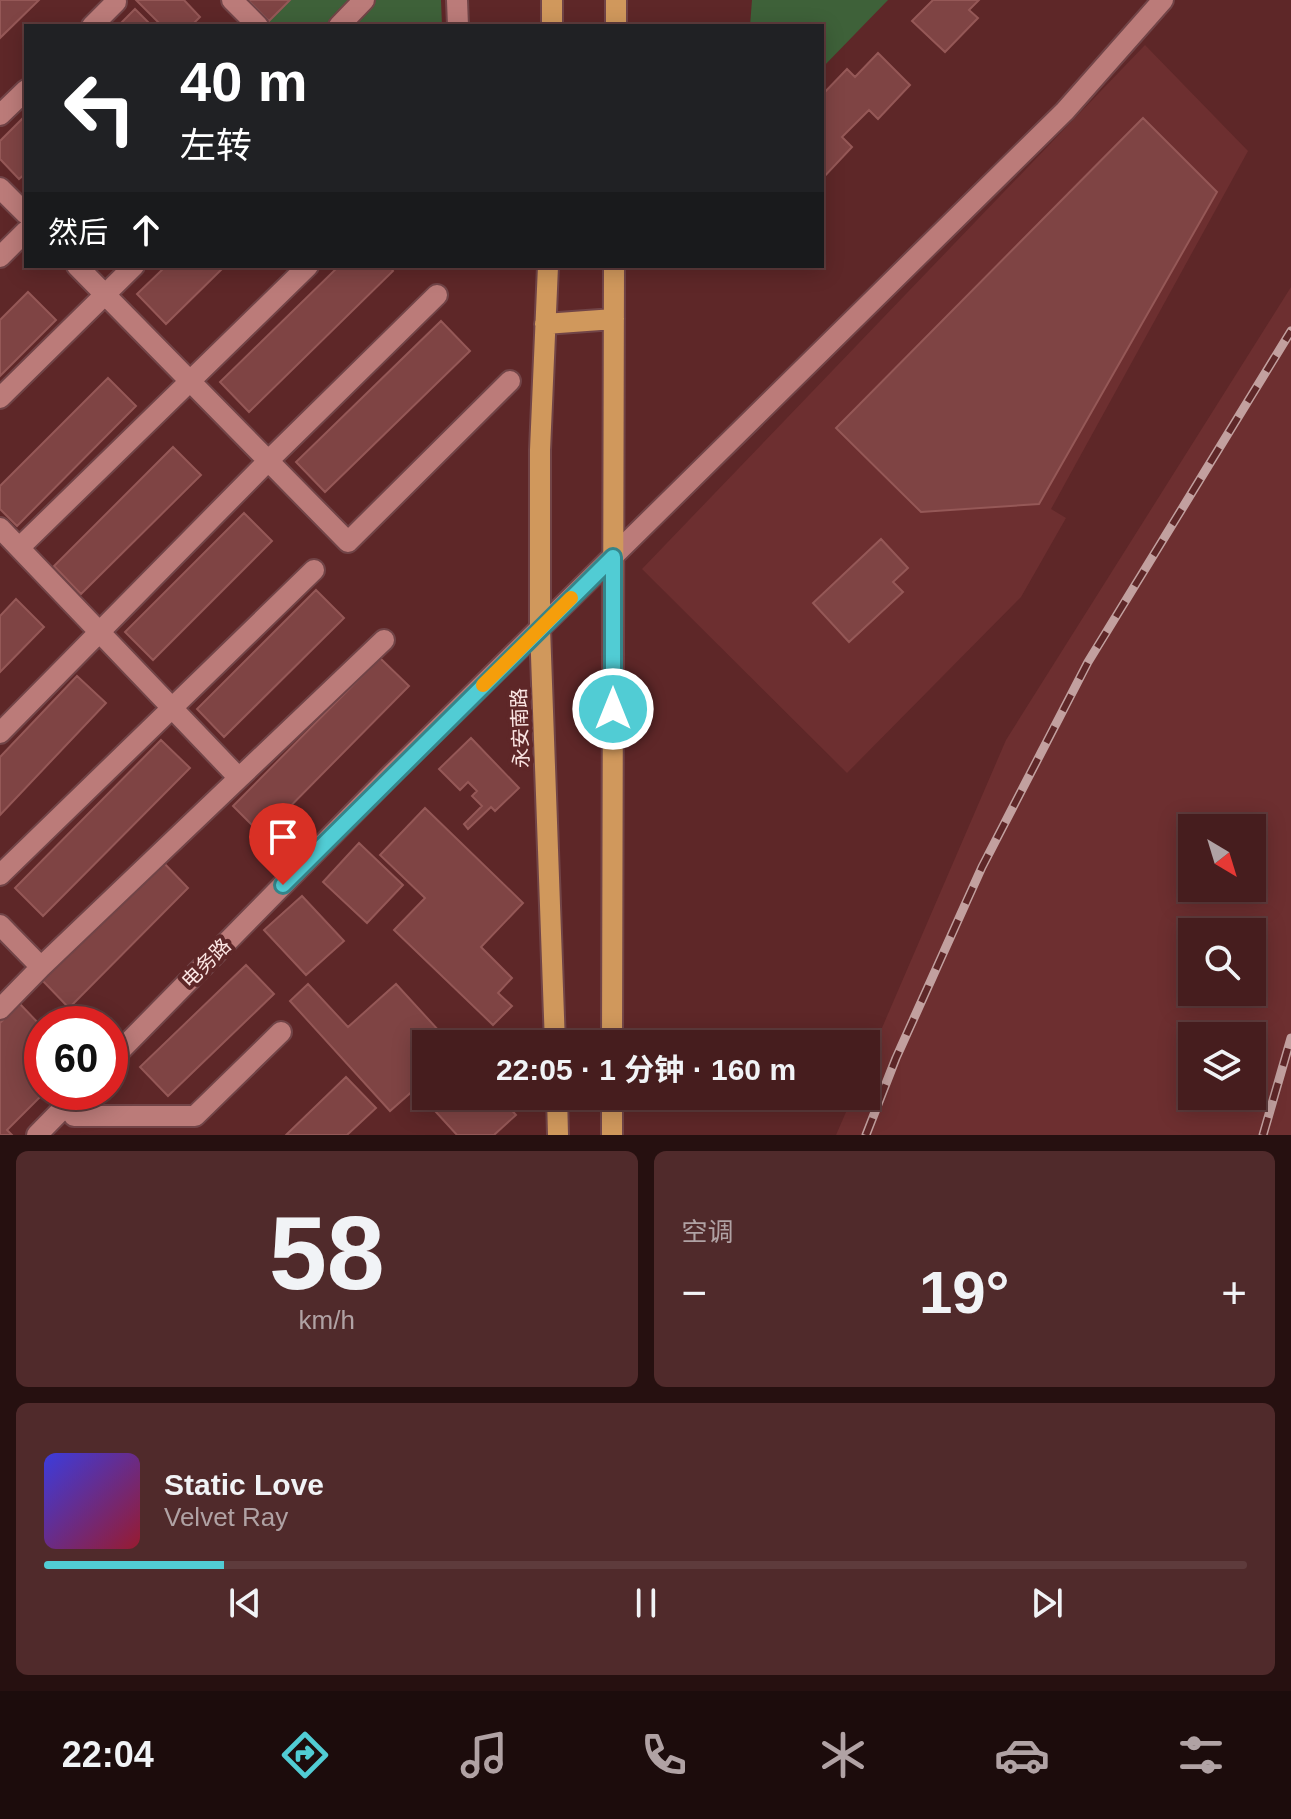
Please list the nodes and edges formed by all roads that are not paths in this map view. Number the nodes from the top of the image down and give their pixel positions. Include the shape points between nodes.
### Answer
1 (232, 0) edge
2 (364, 0) edge
3 (457, 0) edge
4 (552, 0) edge
5 (616, 0) edge
6 (1163, 0) edge
7 (116, 2) dead end
8 (94, 24) edge
9 (256, 24) edge
10 (341, 24) edge
11 (458, 24) edge
12 (552, 24) edge
13 (616, 24) edge
14 (24, 92) edge
15 (0, 115) edge
16 (0, 188) edge
17 (24, 212) edge
18 (24, 233) edge
19 (0, 257) edge
20 (79, 268) edge
21 (132, 268) edge
22 (306, 268) edge
23 (548, 268) edge
24 (614, 268) edge
25 (104, 294) junction
26 (437, 295) dead end
27 (614, 319) junction
28 (545, 324) junction
29 (510, 381) dead end
30 (191, 382) junction
31 (0, 398) edge
32 (268, 461) junction
33 (0, 528) edge
34 (20, 547) junction
35 (613, 557) junction
36 (314, 570) dead end
37 (540, 628) junction
38 (100, 632) junction
39 (384, 640) dead end
40 (172, 708) junction
41 (0, 733) edge
42 (239, 778) junction
43 (0, 875) edge
44 (0, 925) edge
45 (41, 967) junction
46 (0, 1009) edge
47 (554, 1030) edge
48 (612, 1030) edge
49 (281, 1032) dead end
50 (128, 1043) edge
51 (67, 1110) edge
52 (76, 1110) edge
53 (128, 1110) edge
54 (557, 1110) edge
55 (612, 1110) edge
56 (37, 1135) edge
57 (93, 1135) edge
58 (558, 1135) edge
59 (612, 1135) edge

1 - 9 street
2 - 10 street
3 - 11 street
4 - 12 main road
5 - 13 main road
6 - 35 street, 电务路 via 1065,111
7 - 8 street
14 - 15 street
16 - 17 street
18 - 19 street
20 - 25 street
21 - 25 street
22 - 30 street
23 - 28 main road, 永安南路
24 - 27 main road
25 - 30 street
25 - 31 street
26 - 32 street
27 - 28 main road
27 - 35 main road
28 - 37 main road, 永安南路
29 - 32 street via 348,542
30 - 32 street
30 - 34 street
32 - 38 street
33 - 34 street
34 - 38 street
35 - 37 street, 电务路
35 - 48 main road
36 - 40 street
37 - 47 main road, 永安南路
37 - 50 street, 电务路
38 - 40 street
38 - 41 street
39 - 42 street
40 - 42 street
40 - 43 street
42 - 45 street
44 - 45 street
45 - 46 street
49 - 53 street via 195,1116
51 - 56 street
52 - 57 street
54 - 58 main road
55 - 59 main road

